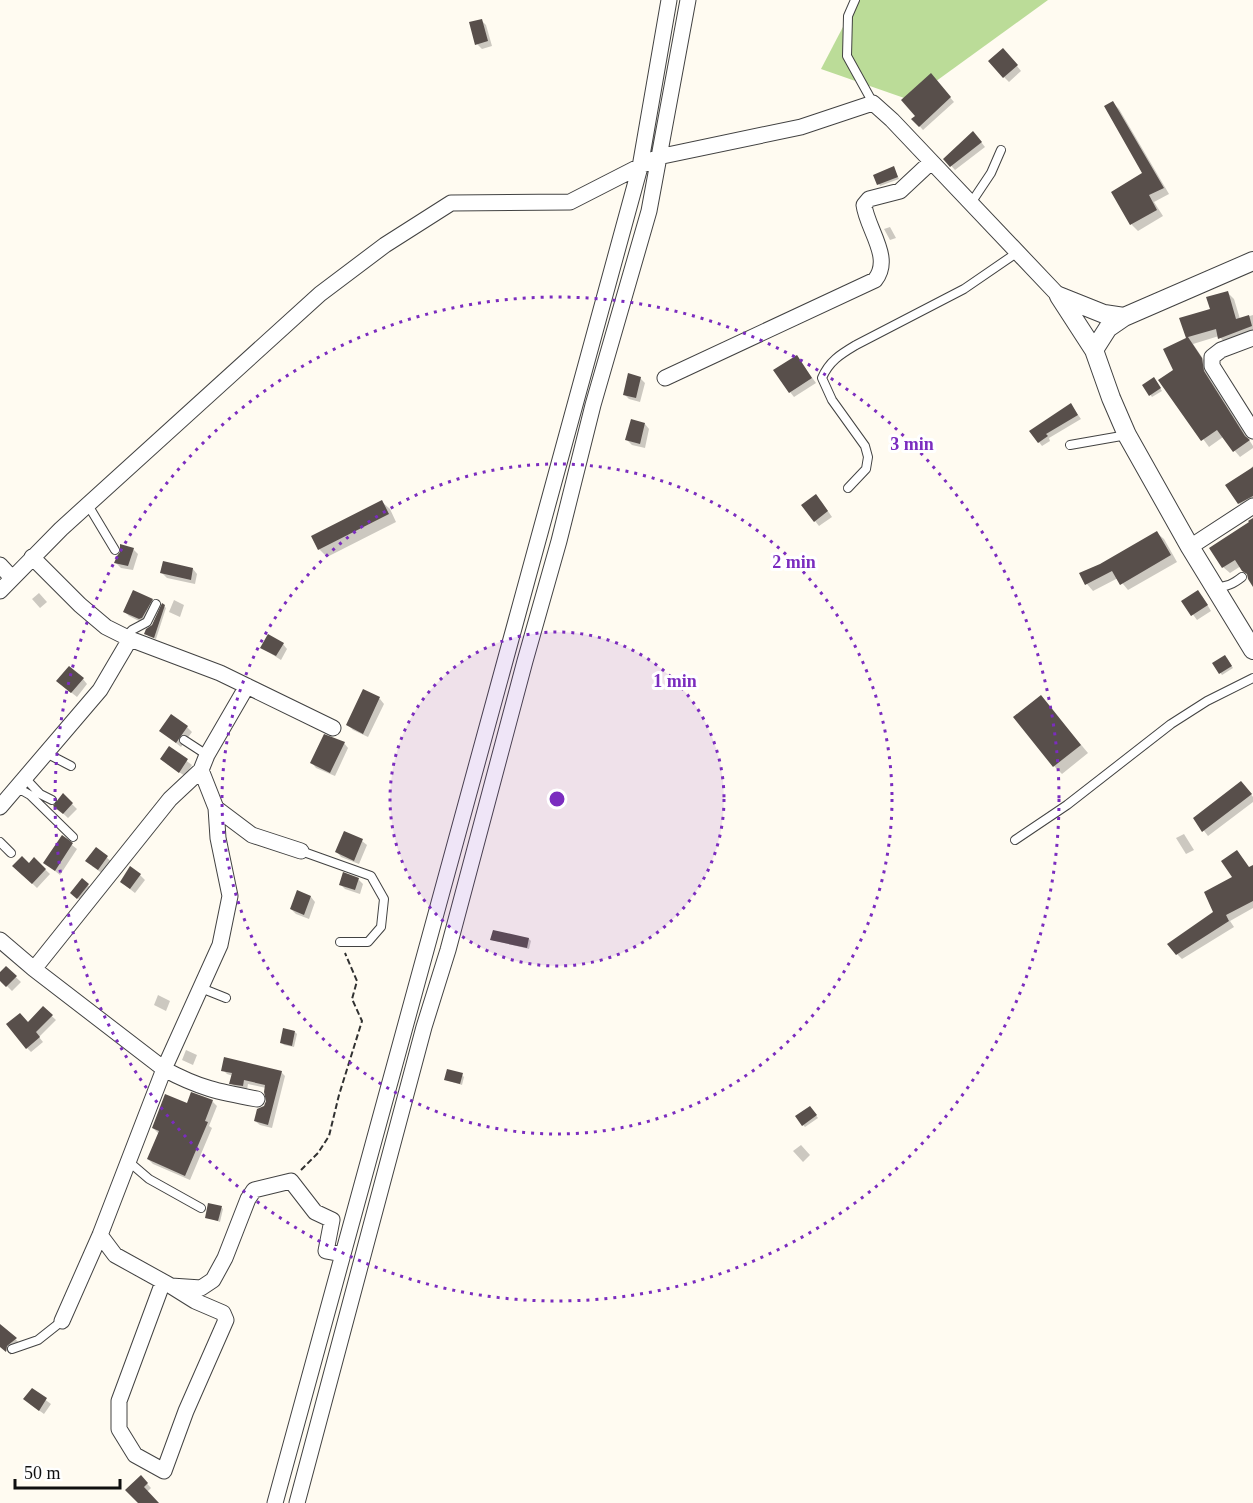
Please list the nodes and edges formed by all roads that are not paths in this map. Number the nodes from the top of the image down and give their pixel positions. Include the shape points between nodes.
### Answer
1 (669, 0) edge
2 (688, 0) edge
3 (855, 0) edge
4 (873, 103) junction
5 (1001, 150) dead end
6 (658, 157) junction
7 (932, 162) junction
8 (640, 166) junction
9 (970, 203) junction
10 (1018, 252) junction
11 (1253, 261) edge
12 (1059, 296) junction
13 (1124, 316) junction
14 (1253, 338) edge
15 (1094, 350) junction
16 (665, 378) dead end
17 (1253, 431) edge
18 (1127, 435) junction
19 (1070, 445) dead end
20 (848, 488) dead end
21 (88, 505) junction
22 (1253, 506) edge
23 (1190, 547) junction
24 (115, 550) dead end
25 (32, 557) junction
26 (0, 565) edge
27 (1242, 577) dead end
28 (12, 578) junction
29 (1214, 587) junction
30 (0, 591) edge
31 (156, 604) dead end
32 (127, 638) junction
33 (1253, 650) edge
34 (1253, 678) edge
35 (247, 686) junction
36 (333, 728) dead end
37 (184, 740) dead end
38 (45, 753) junction
39 (207, 755) junction
40 (71, 766) dead end
41 (201, 770) junction
42 (25, 778) junction
43 (14, 790) junction
44 (52, 800) dead end
45 (0, 807) edge
46 (216, 808) junction
47 (73, 837) dead end
48 (1015, 840) dead end
49 (0, 842) edge
50 (301, 851) joint
51 (11, 853) dead end
52 (0, 940) edge
53 (340, 942) road end
54 (34, 969) junction
55 (201, 988) junction
56 (226, 998) dead end
57 (164, 1069) junction
58 (257, 1099) dead end
59 (128, 1161) junction
60 (201, 1208) dead end
61 (100, 1235) junction
62 (342, 1254) junction
63 (167, 1284) junction
64 (62, 1321) joint
65 (12, 1349) dead end
66 (275, 1503) edge
67 (297, 1503) edge

1 - 8 street
2 - 6 street
3 - 4 lane via 848,16 847,56
4 - 6 street via 801,127
4 - 7 street
5 - 9 lane
6 - 8 street
6 - 67 street via 649,211 593,405
7 - 9 street
7 - 16 street via 900,191 869,199 864,205 883,264 875,280
8 - 21 street via 570,202 452,203 385,245 320,294
8 - 62 street
9 - 10 street
10 - 12 street
10 - 20 lane via 964,288 838,355 827,366 822,378 868,457 866,470
11 - 13 street
12 - 13 street via 1096,312
12 - 15 street
13 - 15 street via 1108,328
14 - 17 street via 1212,357 1212,366
15 - 18 street
18 - 19 lane
18 - 23 street
21 - 24 lane
21 - 25 street
22 - 23 street
23 - 29 street
25 - 28 street
25 - 32 street via 80,605 106,627
26 - 28 street
27 - 29 lane via 1225,587
28 - 30 street
29 - 33 street
31 - 32 lane via 147,622 132,630
32 - 35 street
32 - 38 street via 100,690
34 - 48 lane via 1171,724
35 - 36 street
35 - 39 street
37 - 39 lane
38 - 40 lane
38 - 42 street
39 - 41 street
41 - 46 street
41 - 54 street via 170,799
42 - 43 street
42 - 44 lane
43 - 45 street
43 - 47 lane via 30,795
46 - 50 street via 252,835
46 - 55 street via 230,896 220,945
49 - 51 lane
50 - 53 lane via 370,876 384,899 381,927 368,942
52 - 54 street
54 - 57 street
55 - 56 lane
55 - 57 street
57 - 58 street via 197,1086
57 - 59 street
59 - 60 lane via 149,1179
59 - 61 street
61 - 63 street via 115,1255
61 - 64 street
62 - 63 street via 326,1251 332,1220 315,1212 291,1181 254,1190 213,1280 201,1288
62 - 66 street
63 - 63 street via 119,1401 119,1429 135,1455 164,1470 226,1320 223,1313
64 - 65 lane via 38,1340

